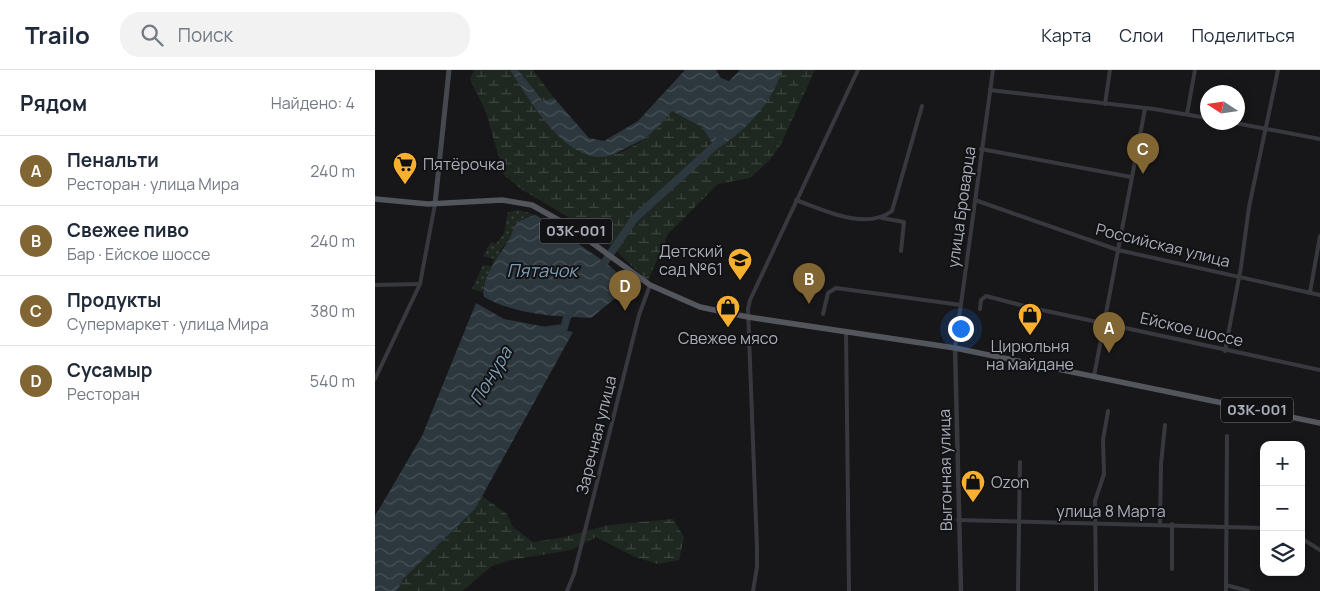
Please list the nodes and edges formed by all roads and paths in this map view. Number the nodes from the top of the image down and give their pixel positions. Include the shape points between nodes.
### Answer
1 (449, 70) edge
2 (857, 70) edge
3 (993, 70) edge
4 (1110, 70) edge
5 (1195, 70) edge
6 (1278, 70) edge
7 (990, 90) junction
8 (1105, 104) junction
9 (922, 106) dead end
10 (1145, 109) junction
11 (1187, 114) junction
12 (1200, 117) edge
13 (1245, 125) edge
14 (1266, 129) junction
15 (1320, 139) edge
16 (981, 149) junction
17 (1131, 177) junction
18 (375, 199) edge
19 (796, 200) junction
20 (975, 200) junction
21 (435, 204) junction
22 (882, 218) junction
23 (1320, 236) edge
24 (1118, 250) junction
25 (901, 251) dead end
26 (1238, 277) junction
27 (420, 284) junction
28 (375, 285) edge
29 (650, 285) junction
30 (1310, 292) junction
31 (1320, 295) edge
32 (961, 305) junction
33 (980, 309) dead end
34 (823, 314) dead end
35 (748, 317) junction
36 (1104, 323) junction
37 (846, 331) junction
38 (955, 348) junction
39 (1225, 351) junction
40 (1320, 370) edge
41 (1094, 376) junction
42 (375, 379) edge
43 (1108, 411) dead end
44 (1320, 423) edge
45 (1165, 424) dead end
46 (1227, 436) dead end
47 (1020, 462) dead end
48 (958, 520) junction
49 (1019, 522) junction
50 (1160, 524) junction
51 (1172, 524) junction
52 (1097, 525) junction
53 (1226, 526) junction
54 (1260, 528) edge
55 (1305, 541) edge
56 (1320, 550) edge
57 (1172, 569) dead end
58 (1226, 585) junction
59 (753, 590) edge
60 (567, 591) edge
61 (760, 591) edge
62 (849, 591) edge
63 (961, 591) edge
64 (1018, 591) edge
65 (1096, 591) edge
66 (1226, 591) edge
67 (1248, 591) edge

1 - 21 main road
2 - 19 street
3 - 7 street, улица Броварца
4 - 8 street
5 - 11 street
6 - 14 street
7 - 8 street
7 - 16 street, улица Броварца
8 - 10 street
9 - 22 street via 895,206
10 - 11 street
10 - 17 street
11 - 12 street
13 - 14 street
14 - 15 street
14 - 26 street
16 - 17 street
16 - 20 street, улица Броварца
17 - 24 street
18 - 21 main road, 03К-001
19 - 22 street via 844,216
19 - 35 street via 750,300
20 - 24 street, Российская улица
20 - 32 street, улица Броварца
21 - 27 street
21 - 29 main road, 03К-001 via 513,201 532,205 549,212
22 - 25 street via 904,222
23 - 30 street
24 - 26 street, Российская улица
24 - 36 street
26 - 30 street, Российская улица
26 - 39 street
27 - 28 street
27 - 42 street
29 - 35 main road, 03К-001 via 700,307
29 - 60 street, Заречная улица via 639,315
30 - 31 street, Российская улица
32 - 34 street via 836,288 828,293
32 - 38 street, улица Броварца
33 - 36 street, Ейское шоссе via 981,300 986,296
35 - 37 main road, 03К-001
35 - 59 street via 757,548
36 - 39 street, Ейское шоссе
36 - 41 street
37 - 38 main road, 03К-001
37 - 62 street
38 - 41 main road, 03К-001
38 - 48 street, Выгонная улица
39 - 40 street, Ейское шоссе
41 - 44 main road, 03К-001
43 - 52 street via 1103,440 1104,474 1095,501
45 - 50 street
46 - 53 street
47 - 49 street
48 - 49 street, улица 8 Марта
48 - 63 street, Выгонная улица
49 - 52 street, улица 8 Марта
49 - 64 street
50 - 51 street, улица 8 Марта
50 - 52 street, улица 8 Марта
51 - 53 street, улица 8 Марта
51 - 57 street
52 - 65 street
53 - 54 street, улица 8 Марта
53 - 58 street
55 - 56 street
58 - 66 street
58 - 67 street
59 - 61 street

